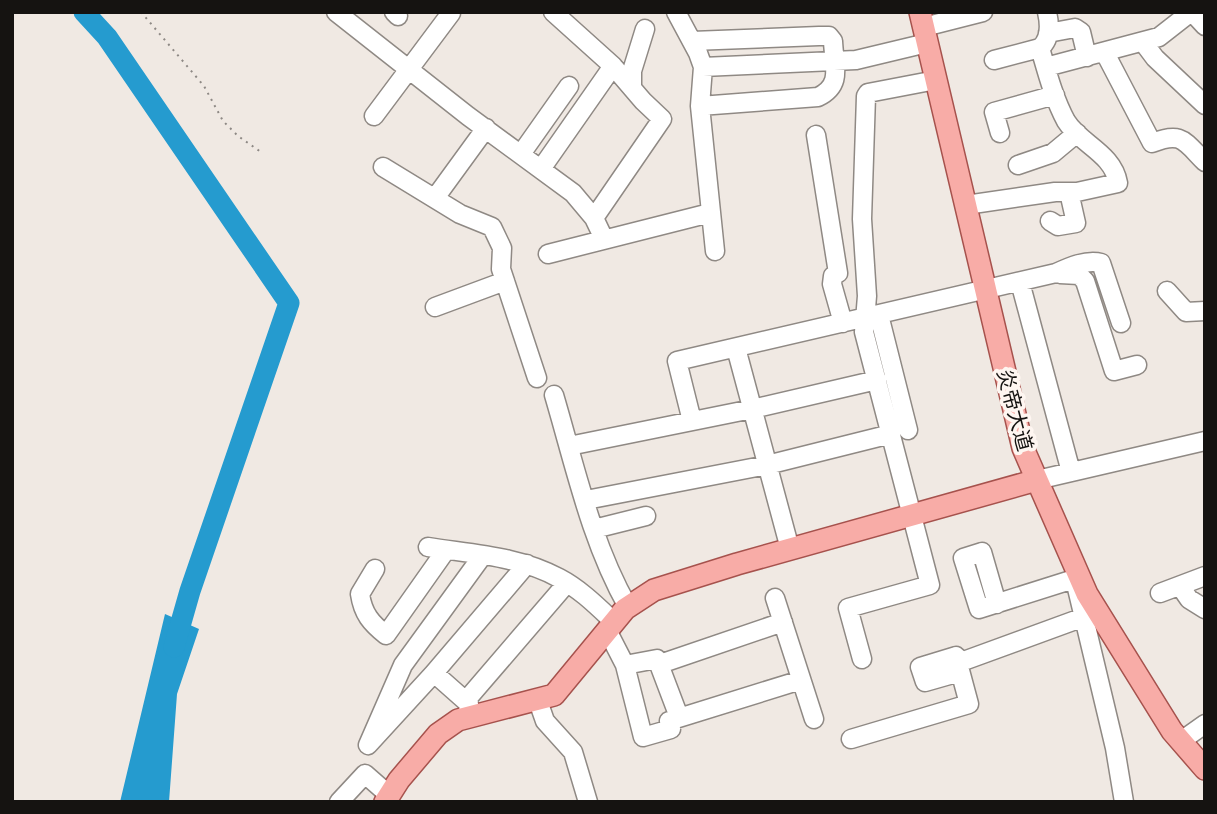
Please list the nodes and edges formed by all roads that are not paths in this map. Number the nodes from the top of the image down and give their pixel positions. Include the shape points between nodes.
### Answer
1 (553, 12) edge
2 (676, 12) edge
3 (983, 12) edge
4 (1047, 12) edge
5 (1191, 12) edge
6 (451, 13) edge
7 (344, 14) edge
8 (1205, 26) edge
9 (924, 27) edge
10 (645, 29) dead end
11 (692, 41) junction
12 (1044, 41) junction
13 (1143, 42) junction
14 (1096, 55) junction
15 (834, 61) junction
16 (994, 61) dead end
17 (613, 66) junction
18 (703, 67) junction
19 (1046, 67) junction
20 (409, 69) junction
21 (936, 80) junction
22 (569, 86) dead end
23 (632, 87) junction
24 (1055, 95) junction
25 (1205, 105) edge
26 (700, 106) junction
27 (374, 116) dead end
28 (485, 128) junction
29 (1000, 133) dead end
30 (1077, 133) junction
31 (816, 135) dead end
32 (521, 154) junction
33 (1205, 162) edge
34 (1018, 165) dead end
35 (383, 167) dead end
36 (541, 169) junction
37 (1069, 192) junction
38 (435, 198) junction
39 (966, 205) junction
40 (710, 212) junction
41 (594, 218) junction
42 (1050, 221) dead end
43 (604, 239) junction
44 (715, 251) dead end
45 (548, 254) dead end
46 (1056, 274) junction
47 (505, 281) junction
48 (1020, 282) junction
49 (986, 290) junction
50 (1167, 291) dead end
51 (435, 307) dead end
52 (1205, 312) edge
53 (872, 317) junction
54 (843, 323) junction
55 (1121, 323) dead end
56 (736, 348) junction
57 (1137, 365) dead end
58 (537, 378) dead end
59 (877, 380) junction
60 (554, 395) dead end
61 (752, 409) junction
62 (692, 421) junction
63 (899, 432) junction
64 (1205, 441) edge
65 (569, 446) junction
66 (767, 465) junction
67 (1071, 472) junction
68 (1037, 480) junction
69 (586, 500) junction
70 (912, 515) junction
71 (646, 516) dead end
72 (594, 529) junction
73 (428, 547) dead end
74 (446, 550) junction
75 (790, 550) junction
76 (1068, 550) junction
77 (483, 555) junction
78 (527, 564) junction
79 (375, 569) dead end
80 (1205, 576) edge
81 (1074, 579) junction
82 (567, 583) junction
83 (1180, 586) junction
84 (1160, 593) dead end
85 (775, 598) dead end
86 (998, 604) dead end
87 (1204, 608) edge
88 (1084, 617) junction
89 (616, 620) junction
90 (783, 622) junction
91 (862, 659) dead end
92 (660, 664) junction
93 (625, 665) junction
94 (434, 673) junction
95 (802, 680) junction
96 (537, 701) junction
97 (468, 711) junction
98 (679, 717) junction
99 (814, 719) dead end
100 (1205, 724) edge
101 (851, 739) dead end
102 (1181, 741) junction
103 (1205, 769) edge
104 (387, 798) edge
105 (339, 802) edge
106 (588, 802) edge
107 (1124, 802) edge

1 - 17 street
2 - 11 street
3 - 9 street
4 - 12 street via 1050,26
5 - 8 street
5 - 13 street via 1167,32
6 - 20 street
7 - 20 street
9 - 15 street via 856,60
9 - 21 main road, 炎帝大道
10 - 23 street
11 - 15 street via 829,36
11 - 18 street
12 - 14 street via 1075,28
12 - 16 street
12 - 19 street
13 - 14 street
13 - 25 street
14 - 19 street
14 - 33 street via 1152,143 1176,137
15 - 18 street
15 - 26 street via 836,82 818,97
17 - 23 street
17 - 36 street
18 - 26 street
19 - 24 street
20 - 27 street
20 - 28 street
21 - 39 main road, 炎帝大道
21 - 53 street via 866,96 862,219
22 - 32 street
23 - 41 street via 662,119
24 - 29 street via 995,112
24 - 30 street via 1067,123
26 - 40 street
28 - 32 street
28 - 38 street
30 - 34 street via 1053,153
30 - 37 street via 1100,151 1118,183
31 - 54 street via 838,273 832,284
32 - 36 street
35 - 38 street
36 - 41 street via 573,193
37 - 39 street
37 - 42 street via 1076,223 1058,226
38 - 47 street via 492,227 502,248
39 - 49 main road, 炎帝大道
40 - 43 street
40 - 44 street
41 - 43 street
43 - 45 street
46 - 48 street
46 - 55 street via 1077,265 1101,263
46 - 57 street via 1079,275 1085,281 1114,371
47 - 51 street
47 - 58 street
48 - 49 street
48 - 67 street
49 - 53 street
49 - 68 main road, 炎帝大道 via 1023,448
50 - 52 street via 1186,312
53 - 54 street
53 - 59 street via 864,332
53 - 63 street
54 - 56 street
56 - 61 street
56 - 62 street via 677,360
59 - 61 street
59 - 63 street
60 - 65 street
61 - 62 street
61 - 66 street
62 - 65 street
63 - 66 street
63 - 70 street
64 - 67 street
65 - 69 street
66 - 69 street
66 - 75 street
67 - 68 street
68 - 70 main road
68 - 76 main road, 炎帝大道
69 - 72 street
70 - 75 main road
70 - 91 street via 930,585 848,607
71 - 72 street
72 - 89 street via 615,584
73 - 74 street
74 - 77 street
74 - 79 street via 386,635 362,608 360,594
75 - 89 main road via 654,590
76 - 81 street
76 - 102 main road, 炎帝大道 via 1087,594
77 - 78 street
77 - 94 street via 403,665 368,745
78 - 82 street
78 - 94 street
80 - 83 street
81 - 86 street
81 - 88 street
82 - 89 street
82 - 97 street via 469,697
83 - 84 street
83 - 87 street via 1189,599
85 - 90 street
88 - 101 street via 959,668 969,704
88 - 107 street
89 - 93 street
89 - 96 main road via 554,695
90 - 92 street
90 - 95 street
92 - 93 street via 657,659
92 - 98 street
93 - 98 street via 643,737 671,729 669,721
94 - 97 street
95 - 98 street
95 - 99 street
96 - 97 main road
96 - 106 street via 545,721 573,752
97 - 104 main road via 438,734
100 - 102 street
102 - 103 main road, 炎帝大道
104 - 105 street via 365,774

